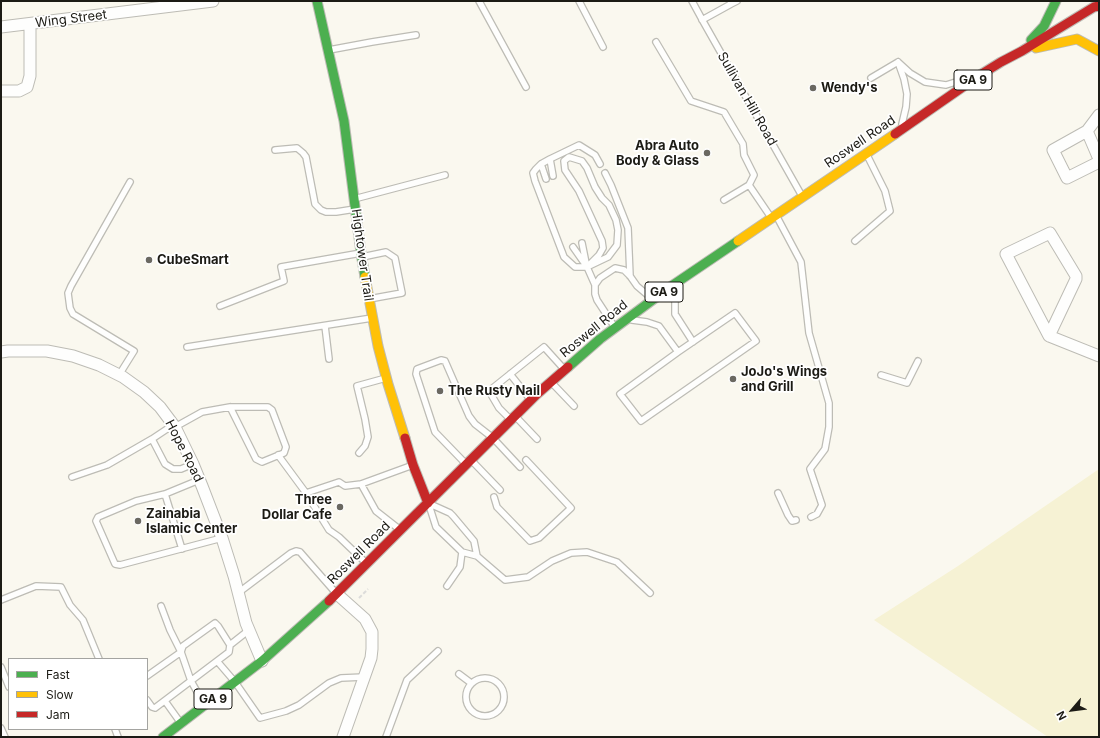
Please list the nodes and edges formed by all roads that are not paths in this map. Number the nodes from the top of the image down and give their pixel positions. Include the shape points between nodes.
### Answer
1 (213, 1) edge
2 (316, 1) edge
3 (479, 1) edge
4 (579, 1) edge
5 (692, 1) edge
6 (1056, 1) edge
7 (732, 2) edge
8 (1096, 6) edge
9 (702, 20) junction
10 (30, 24) junction
11 (1, 27) edge
12 (416, 35) dead end
13 (656, 42) dead end
14 (603, 47) dead end
15 (329, 50) junction
16 (1022, 51) junction
17 (1099, 51) edge
18 (898, 62) junction
19 (980, 75) junction
20 (871, 78) dead end
21 (526, 87) dead end
22 (1, 91) edge
23 (1099, 115) edge
24 (900, 130) junction
25 (1087, 130) junction
26 (275, 150) dead end
27 (566, 151) junction
28 (866, 153) junction
29 (569, 157) junction
30 (550, 159) junction
31 (1099, 160) edge
32 (541, 164) junction
33 (600, 164) dead end
34 (605, 173) dead end
35 (445, 175) dead end
36 (553, 176) dead end
37 (546, 179) dead end
38 (130, 182) dead end
39 (749, 186) junction
40 (803, 197) junction
41 (354, 199) junction
42 (724, 200) dead end
43 (355, 209) junction
44 (774, 216) junction
45 (855, 241) dead end
46 (582, 243) dead end
47 (573, 247) dead end
48 (362, 255) junction
49 (587, 267) junction
50 (630, 276) junction
51 (680, 280) junction
52 (595, 285) junction
53 (369, 299) junction
54 (653, 300) junction
55 (220, 306) dead end
56 (372, 318) junction
57 (626, 319) junction
58 (325, 326) junction
59 (615, 327) junction
60 (1049, 336) junction
61 (693, 342) junction
62 (187, 347) dead end
63 (1, 352) edge
64 (678, 352) junction
65 (1099, 356) edge
66 (329, 359) dead end
67 (918, 361) dead end
68 (565, 370) junction
69 (510, 374) junction
70 (119, 375) junction
71 (881, 375) dead end
72 (386, 378) junction
73 (551, 382) junction
74 (531, 400) junction
75 (230, 406) junction
76 (574, 406) dead end
77 (513, 419) junction
78 (174, 426) junction
79 (493, 438) junction
80 (152, 439) junction
81 (537, 439) dead end
82 (359, 453) dead end
83 (281, 454) junction
84 (526, 460) dead end
85 (469, 463) junction
86 (193, 464) junction
87 (413, 465) junction
88 (520, 467) dead end
89 (72, 477) dead end
90 (199, 480) junction
91 (360, 484) junction
92 (500, 490) dead end
93 (306, 493) junction
94 (778, 493) dead end
95 (165, 494) junction
96 (494, 497) dead end
97 (428, 503) junction
98 (811, 517) dead end
99 (796, 520) dead end
100 (401, 530) junction
101 (222, 538) junction
102 (182, 549) junction
103 (462, 552) junction
104 (477, 556) junction
105 (367, 564) junction
106 (447, 586) dead end
107 (238, 593) junction
108 (650, 593) dead end
109 (337, 594) junction
110 (1, 600) edge
111 (161, 606) dead end
112 (249, 630) junction
113 (230, 645) junction
114 (438, 651) dead end
115 (181, 652) junction
116 (99, 658) edge
117 (262, 660) junction
118 (217, 661) junction
119 (1, 667) edge
120 (459, 674) dead end
121 (148, 675) edge
122 (364, 677) junction
123 (191, 681) junction
124 (235, 682) junction
125 (471, 683) junction
126 (8, 684) edge
127 (148, 701) edge
128 (165, 701) junction
129 (205, 705) junction
130 (182, 724) junction
131 (1, 728) edge
132 (4, 737) edge
133 (163, 737) edge
134 (343, 737) edge
135 (386, 737) edge

1 - 10 street, Wing Street
2 - 15 main road, Hightower Trail
3 - 21 lane
4 - 14 lane
5 - 9 lane, Sullivan Hill Road
6 - 16 main road via 1044,26
7 - 9 lane
8 - 16 main road, Roswell Road / GA 9
9 - 40 lane, Sullivan Hill Road
10 - 11 street, Wing Street
10 - 22 street via 30,76 27,87 19,91
12 - 15 lane
13 - 39 lane via 691,101 724,112 743,144 744,155 754,175
15 - 41 main road, Hightower Trail via 344,121
16 - 17 main road via 1077,39
16 - 19 main road, Roswell Road / GA 9
18 - 19 lane via 925,82 946,85
18 - 20 lane
18 - 24 lane via 907,94
19 - 24 main road, Roswell Road / GA 9
23 - 25 street
24 - 28 main road, Roswell Road / GA 9
25 - 31 street
25 - 31 street via 1052,150 1067,178
26 - 43 lane via 297,148 303,153 306,157 315,204 321,210 336,212
27 - 29 lane
27 - 30 lane
27 - 33 lane via 579,145 595,155
28 - 40 main road, Roswell Road / GA 9
28 - 45 lane via 885,191 890,211
29 - 49 lane via 564,161 565,170 579,191 602,241 603,248
29 - 49 lane via 582,161 588,168 602,198 609,205 618,230 617,246 608,257
30 - 32 lane
30 - 36 lane
32 - 37 lane
32 - 49 lane via 533,173 564,257 575,268
34 - 50 lane via 628,228
35 - 41 lane
38 - 70 lane via 68,292 73,314 134,351
39 - 42 lane
39 - 44 lane
40 - 44 main road, Roswell Road / GA 9
41 - 43 main road, Hightower Trail
43 - 48 main road, Hightower Trail
44 - 51 main road, Roswell Road / GA 9
44 - 98 lane via 801,262 809,333 829,403 829,427 825,449 810,468 822,505 817,514
46 - 49 lane
47 - 49 lane
48 - 53 main road, Hightower Trail
48 - 53 lane via 386,252 395,258 402,294
48 - 55 lane via 281,266 284,281
49 - 52 lane
50 - 52 lane via 624,270 615,268 600,278
50 - 54 lane
51 - 54 main road, Roswell Road / GA 9
51 - 61 lane via 675,300 675,314
52 - 59 lane via 597,300
53 - 56 main road, Hightower Trail
54 - 57 main road, Roswell Road / GA 9
56 - 58 lane
56 - 72 main road, Hightower Trail
57 - 59 main road, Roswell Road / GA 9
57 - 64 lane via 659,326
58 - 62 lane
58 - 66 lane
59 - 68 main road, Roswell Road / GA 9
60 - 60 street via 1076,279 1050,233 1006,254
60 - 65 street
61 - 64 lane
61 - 64 lane via 735,313 756,341 641,421 620,394
63 - 70 street, Hope Road via 47,351 73,356
67 - 71 lane via 907,383
68 - 69 lane via 544,347
68 - 73 main road, Roswell Road / GA 9
69 - 74 lane
69 - 77 lane via 489,391 500,408
70 - 78 street, Hope Road via 144,392 160,407
72 - 82 lane via 357,386 368,437
72 - 87 main road, Hightower Trail
73 - 74 main road, Roswell Road / GA 9
73 - 76 lane
74 - 77 main road, Roswell Road / GA 9
75 - 78 lane via 202,412
75 - 83 lane via 256,459 262,462
75 - 83 lane via 268,407 272,410 286,447
77 - 79 main road, Roswell Road / GA 9
77 - 81 lane
78 - 80 lane
78 - 86 street, Hope Road
79 - 85 main road, Roswell Road / GA 9
79 - 85 lane via 469,416 445,361 441,360 417,369 416,374 435,432
79 - 88 lane
80 - 86 lane via 165,464 173,469
80 - 89 lane via 107,465
83 - 93 lane
84 - 96 lane via 571,508 539,538 530,541 497,507
85 - 92 lane
85 - 97 main road, Roswell Road / GA 9
86 - 90 street, Hope Road
87 - 91 lane
87 - 97 main road, Hightower Trail
90 - 95 lane
90 - 101 street, Hope Road
91 - 93 lane via 345,486 339,482
91 - 100 lane via 376,511
93 - 105 lane via 329,530
94 - 99 lane via 788,515 792,521
95 - 102 lane
95 - 102 lane via 136,501 98,517 96,521 115,564 120,566
97 - 100 main road, Roswell Road / GA 9
97 - 103 lane via 436,527
97 - 104 lane via 450,513 474,541
100 - 105 main road, Roswell Road / GA 9
101 - 102 lane
101 - 107 street, Hope Road
103 - 104 lane
103 - 106 lane via 460,567
104 - 108 lane via 505,580 528,576 570,553 586,552 617,562
105 - 109 main road, Roswell Road / GA 9
107 - 109 lane via 296,551 300,552
107 - 112 street, Hope Road
109 - 117 main road, Roswell Road / GA 9
109 - 122 street via 365,619 372,632 372,653
110 - 116 lane via 36,586 61,588 70,605 83,620
111 - 115 lane
112 - 113 lane
112 - 117 street, Hope Road
113 - 115 lane via 215,623 183,646
113 - 118 lane via 229,652
114 - 135 lane via 407,680
115 - 121 lane
115 - 123 lane
117 - 124 main road, Roswell Road / GA 9
118 - 123 lane
118 - 124 lane
119 - 126 lane
120 - 125 lane
122 - 124 lane via 341,678 329,683 299,705 260,718
122 - 134 street
123 - 128 lane
123 - 129 lane
124 - 129 main road, Roswell Road / GA 9
125 - 125 lane via 466,694 467,705 471,710 481,716 498,711 504,699 501,686 490,678 477,679
127 - 128 lane via 155,708
128 - 130 lane
129 - 130 main road, Roswell Road / GA 9
130 - 133 main road, Roswell Road / GA 9
131 - 132 lane

